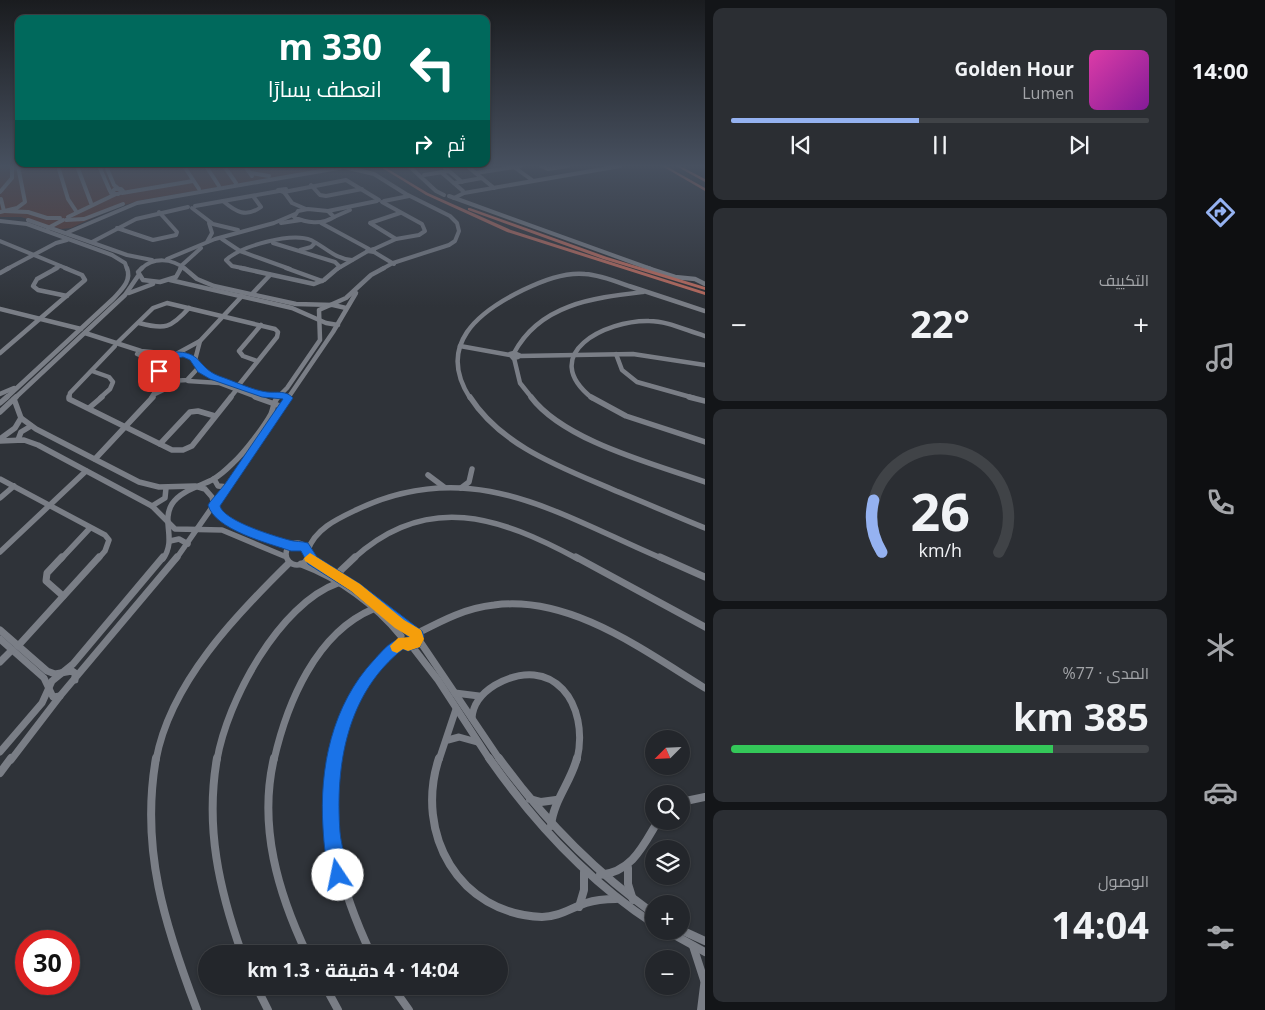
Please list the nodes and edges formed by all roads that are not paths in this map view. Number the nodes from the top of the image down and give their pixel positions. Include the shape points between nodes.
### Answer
1 (32, 213) edge
2 (72, 213) edge
3 (75, 213) edge
4 (101, 213) edge
5 (108, 213) edge
6 (108, 213) edge
7 (154, 213) edge
8 (159, 213) edge
9 (198, 213) edge
10 (332, 213) edge
11 (344, 213) edge
12 (400, 213) joint
13 (444, 213) edge
14 (469, 213) edge
15 (481, 213) edge
16 (490, 213) edge
17 (295, 214) joint
18 (488, 216) junction
19 (64, 218) junction
20 (334, 218) junction
21 (0, 219) edge
22 (482, 219) junction
23 (301, 220) junction
24 (507, 220) junction
25 (317, 222) junction
26 (516, 223) junction
27 (209, 224) junction
28 (47, 227) junction
29 (117, 228) junction
30 (78, 230) junction
31 (246, 230) junction
32 (337, 230) junction
33 (59, 233) junction
34 (66, 233) junction
35 (78, 237) junction
36 (69, 239) junction
37 (222, 239) junction
38 (308, 239) junction
39 (396, 240) junction
40 (1, 242) edge
41 (92, 242) junction
42 (271, 242) junction
43 (206, 243) junction
44 (315, 243) junction
45 (566, 243) junction
46 (291, 248) junction
47 (298, 250) junction
48 (368, 250) junction
49 (374, 250) junction
50 (563, 250) junction
51 (240, 251) junction
52 (32, 254) junction
53 (127, 255) junction
54 (159, 260) junction
55 (166, 260) junction
56 (352, 260) junction
57 (394, 264) junction
58 (60, 266) junction
59 (181, 267) junction
60 (340, 267) junction
61 (137, 269) junction
62 (0, 271) edge
63 (270, 275) junction
64 (193, 276) junction
65 (168, 280) junction
66 (322, 281) junction
67 (160, 282) junction
68 (618, 282) junction
69 (184, 283) junction
70 (705, 284) edge
71 (705, 289) edge
72 (646, 292) junction
73 (252, 294) junction
74 (628, 294) junction
75 (705, 294) edge
76 (125, 295) junction
77 (68, 296) junction
78 (242, 296) junction
79 (341, 300) junction
80 (350, 302) junction
81 (326, 305) junction
82 (310, 306) junction
83 (188, 308) junction
84 (346, 308) junction
85 (0, 309) edge
86 (705, 310) edge
87 (305, 312) junction
88 (0, 314) edge
89 (224, 316) junction
90 (318, 318) junction
91 (39, 321) junction
92 (139, 322) junction
93 (261, 325) junction
94 (338, 325) junction
95 (322, 329) junction
96 (82, 332) junction
97 (333, 332) junction
98 (705, 336) edge
99 (200, 341) junction
100 (0, 345) edge
101 (116, 345) junction
102 (460, 346) junction
103 (7, 347) junction
104 (577, 348) junction
105 (0, 353) edge
106 (174, 354) junction
107 (616, 354) junction
108 (587, 355) junction
109 (514, 356) junction
110 (571, 357) junction
111 (195, 360) junction
112 (257, 361) junction
113 (705, 365) edge
114 (199, 367) junction
115 (159, 368) junction
116 (92, 371) junction
117 (160, 374) junction
118 (184, 382) junction
119 (20, 385) junction
120 (238, 387) junction
121 (0, 394) edge
122 (155, 394) junction
123 (280, 395) junction
124 (288, 398) junction
125 (14, 399) junction
126 (705, 401) edge
127 (0, 403) edge
128 (272, 403) junction
129 (282, 406) junction
130 (89, 408) junction
131 (0, 412) edge
132 (215, 416) junction
133 (21, 418) junction
134 (31, 426) junction
135 (125, 427) junction
136 (0, 440) edge
137 (18, 440) junction
138 (705, 442) edge
139 (160, 444) junction
140 (95, 459) junction
141 (472, 469) dead end
142 (86, 471) junction
143 (428, 474) dead end
144 (0, 479) edge
145 (214, 479) junction
146 (705, 482) edge
147 (14, 486) junction
148 (198, 487) junction
149 (229, 487) junction
150 (166, 488) junction
151 (446, 488) junction
152 (461, 488) junction
153 (0, 498) edge
154 (214, 505) junction
155 (49, 506) junction
156 (152, 506) junction
157 (167, 523) junction
158 (90, 528) junction
159 (705, 528) edge
160 (198, 529) junction
161 (170, 541) junction
162 (188, 544) junction
163 (291, 546) junction
164 (1, 550) edge
165 (308, 553) junction
166 (287, 559) junction
167 (300, 564) junction
168 (336, 575) junction
169 (705, 577) edge
170 (329, 578) junction
171 (338, 583) junction
172 (324, 587) junction
173 (353, 590) junction
174 (64, 596) junction
175 (365, 602) junction
176 (373, 609) junction
177 (357, 617) junction
178 (705, 627) edge
179 (0, 630) edge
180 (414, 634) junction
181 (0, 639) edge
182 (401, 639) junction
183 (411, 645) junction
184 (15, 648) junction
185 (0, 662) edge
186 (65, 671) junction
187 (74, 680) junction
188 (443, 681) junction
189 (49, 686) junction
190 (705, 688) edge
191 (455, 693) junction
192 (60, 696) junction
193 (478, 696) junction
194 (456, 708) junction
195 (472, 719) junction
196 (448, 740) junction
197 (478, 743) junction
198 (0, 752) edge
199 (502, 769) junction
200 (0, 773) edge
201 (705, 797) edge
202 (530, 799) junction
203 (556, 800) junction
204 (690, 800) edge
205 (552, 826) junction
206 (652, 830) edge
207 (570, 853) junction
208 (628, 868) junction
209 (584, 872) junction
210 (600, 875) junction
211 (616, 898) junction
212 (633, 900) junction
213 (579, 907) junction
214 (645, 908) edge
215 (645, 918) edge
216 (690, 934) edge
217 (683, 940) edge
218 (705, 941) edge
219 (239, 945) edge
220 (302, 945) edge
221 (367, 945) edge
222 (693, 946) junction
223 (705, 952) edge
224 (705, 979) edge
225 (260, 995) edge
226 (330, 995) edge
227 (398, 995) edge
228 (197, 1010) edge
229 (268, 1010) edge
230 (338, 1010) edge
231 (409, 1010) edge
232 (701, 1010) edge

1 - 19 street via 47,218
2 - 19 street
3 - 19 street
4 - 19 street via 82,220
5 - 30 street
6 - 33 street
7 - 29 street
8 - 29 street via 177,232 176,235 163,241 153,241
9 - 27 street
10 - 20 street
11 - 20 street
12 - 39 street via 370,223
12 - 39 street via 422,224 425,231
13 - 57 street via 454,218 462,228 457,242
14 - 22 main road
15 - 18 main road
16 - 24 street
17 - 23 street via 295,218
17 - 31 street
18 - 22 main road
18 - 24 main road
19 - 28 street
20 - 25 street
20 - 32 street
21 - 28 street
22 - 50 main road
23 - 25 street
23 - 37 street
24 - 26 main road
25 - 32 street
26 - 45 main road
26 - 70 street via 675,277 695,279
27 - 31 street
27 - 43 street via 212,233
28 - 33 street
29 - 41 street
30 - 34 street
30 - 35 street
31 - 43 street
32 - 48 street
33 - 34 street
33 - 36 street
33 - 52 street via 55,241
34 - 35 street
35 - 41 street
36 - 52 street
36 - 96 street via 123,260 129,270 128,282 122,290
37 - 51 street
37 - 59 street via 198,249
38 - 42 street via 293,237
38 - 44 street
38 - 46 street via 295,241
39 - 49 street
40 - 52 street
41 - 53 street
42 - 46 street
42 - 51 street
43 - 55 street
44 - 47 street
44 - 56 street via 340,259
45 - 50 main road
45 - 71 main road
46 - 47 street
47 - 60 street via 335,262
48 - 49 street
48 - 56 street
49 - 57 street
50 - 75 main road
51 - 63 street via 227,258 228,264
51 - 66 street
52 - 58 street
52 - 62 street
53 - 54 street
53 - 61 street
54 - 55 street
54 - 61 street
55 - 59 street
56 - 60 street
57 - 79 street via 371,275
57 - 80 street via 364,285
58 - 77 street via 85,278
58 - 77 street via 37,279 33,286
59 - 64 street
59 - 65 street via 179,274
60 - 66 street
61 - 67 street via 145,280
61 - 76 street
63 - 66 street via 311,284
63 - 73 street
64 - 69 street via 186,278
64 - 73 street via 211,285
65 - 67 street
65 - 69 street
67 - 76 street
68 - 72 street
68 - 74 street
68 - 102 street via 578,273 532,287 481,315 468,329
69 - 78 street
72 - 74 street
72 - 86 street
73 - 82 street
74 - 109 street via 591,300 550,316 524,335
76 - 96 street
77 - 91 street
78 - 87 street
78 - 89 street
79 - 80 street
79 - 81 street
80 - 84 street
81 - 82 street
81 - 84 street
81 - 90 street via 318,311
82 - 87 street via 311,309
83 - 89 street
83 - 92 street via 163,304
83 - 92 street via 168,328
84 - 94 street
85 - 91 street
87 - 90 street
88 - 91 street
89 - 93 street
89 - 99 street
90 - 94 street
90 - 95 street
91 - 96 street
91 - 103 street
92 - 101 street
93 - 112 street via 275,329 278,334
93 - 112 street via 239,350 242,355
94 - 97 street
95 - 97 street
95 - 123 street via 320,340
96 - 101 street
96 - 119 street
96 - 125 street
97 - 124 street
98 - 104 street via 645,321 605,330
99 - 106 street
99 - 111 street
100 - 103 street
101 - 106 street
101 - 115 street via 148,358
101 - 116 street
102 - 109 street
102 - 159 street via 459,370 465,390 483,414 508,436 562,468
103 - 105 street
104 - 108 street
104 - 110 street
106 - 111 street via 188,355
106 - 115 street via 164,358
107 - 108 street
107 - 113 street
107 - 126 street via 622,370 637,382
108 - 110 street
109 - 110 street
109 - 146 street via 516,375 527,395 540,409 567,428
110 - 138 street via 571,371 577,384 600,403 633,418
111 - 114 street
112 - 120 street
114 - 118 street
114 - 120 street via 213,377
115 - 117 street
116 - 130 street via 68,397
116 - 130 street via 109,377 113,382 110,390
117 - 118 street via 169,380
117 - 122 street
118 - 120 street via 215,382
118 - 122 street
119 - 121 street
119 - 127 street
120 - 123 street via 268,396
120 - 128 street
120 - 132 street
122 - 135 street
123 - 124 street
123 - 128 street
124 - 129 street
125 - 131 street
125 - 133 street
128 - 129 street
128 - 145 street via 271,413 235,462
129 - 149 street
130 - 135 street
132 - 139 street via 190,412
132 - 139 street via 188,448 178,450
133 - 134 street
133 - 136 street via 15,428
134 - 137 street via 22,432
134 - 140 street
135 - 139 street
135 - 140 street
136 - 137 street
137 - 142 street via 38,445
140 - 150 street via 139,482
141 - 152 street via 471,478
142 - 155 street
142 - 156 street
143 - 151 street
144 - 147 street
145 - 148 street
145 - 149 street via 218,486
147 - 153 street
147 - 155 street
148 - 150 street
148 - 154 street via 209,493
148 - 157 street via 173,502
149 - 154 street
150 - 156 street via 165,498
151 - 152 street
151 - 165 street via 409,491 361,507 320,533 311,542
152 - 169 street via 495,491 539,503
154 - 160 street
154 - 163 street via 218,515 228,522
155 - 158 street
155 - 164 street
156 - 157 street
157 - 160 street via 179,530
157 - 161 street
158 - 174 street via 47,573 46,581
158 - 174 street via 108,537 110,544
160 - 162 street
160 - 166 street via 222,530
161 - 162 street via 179,539
161 - 186 street via 168,551 155,569
162 - 187 street
163 - 165 street via 302,545
163 - 166 street via 285,551
165 - 167 street
165 - 168 street
166 - 167 street
166 - 228 street via 205,657 168,724 153,771 150,823 156,871 170,929
167 - 170 street
168 - 173 street
168 - 178 street via 372,543 397,528 438,517 481,518 536,536
170 - 171 street
170 - 172 street
171 - 172 street
171 - 173 street
172 - 219 street via 283,627 256,661 233,703 217,748 212,796 213,846 221,890
173 - 175 street
173 - 180 street
174 - 184 street
175 - 176 street
175 - 177 street
176 - 177 street
176 - 182 street
177 - 220 street via 327,645 300,684 282,725 269,780 269,839 276,881
179 - 184 street
180 - 182 street via 403,632
180 - 183 street via 415,643
180 - 188 street
180 - 190 street via 439,620 477,608 546,607 593,622
181 - 184 street
182 - 183 street
182 - 221 street via 379,662 353,700 340,731 330,785 330,825 338,875
183 - 188 street
184 - 185 street
184 - 186 street via 49,672
184 - 189 street
186 - 187 street via 74,672
186 - 189 street
187 - 192 street
188 - 191 street
188 - 194 street
189 - 192 street via 53,697
189 - 198 street via 42,703
191 - 193 street
191 - 195 street
192 - 200 street
193 - 195 street
193 - 203 street via 507,680 530,674 552,680 569,697 579,718 579,752 572,775
194 - 196 street
194 - 197 street
195 - 199 street
196 - 197 street via 459,737
196 - 213 street via 438,763 432,802 437,841 453,873 478,899 510,914 549,917
197 - 199 street
199 - 202 street
199 - 207 street via 531,813
201 - 204 street
202 - 203 street via 541,802
202 - 205 street
203 - 205 street
205 - 207 street
206 - 208 street
207 - 209 street
207 - 210 street
208 - 210 street
208 - 212 street
209 - 211 street
209 - 213 street via 584,890
210 - 212 street
211 - 213 street
211 - 215 street
212 - 214 street
216 - 218 street
217 - 222 street
222 - 223 street
222 - 224 street
224 - 232 street
225 - 229 street
226 - 230 street
227 - 231 street

